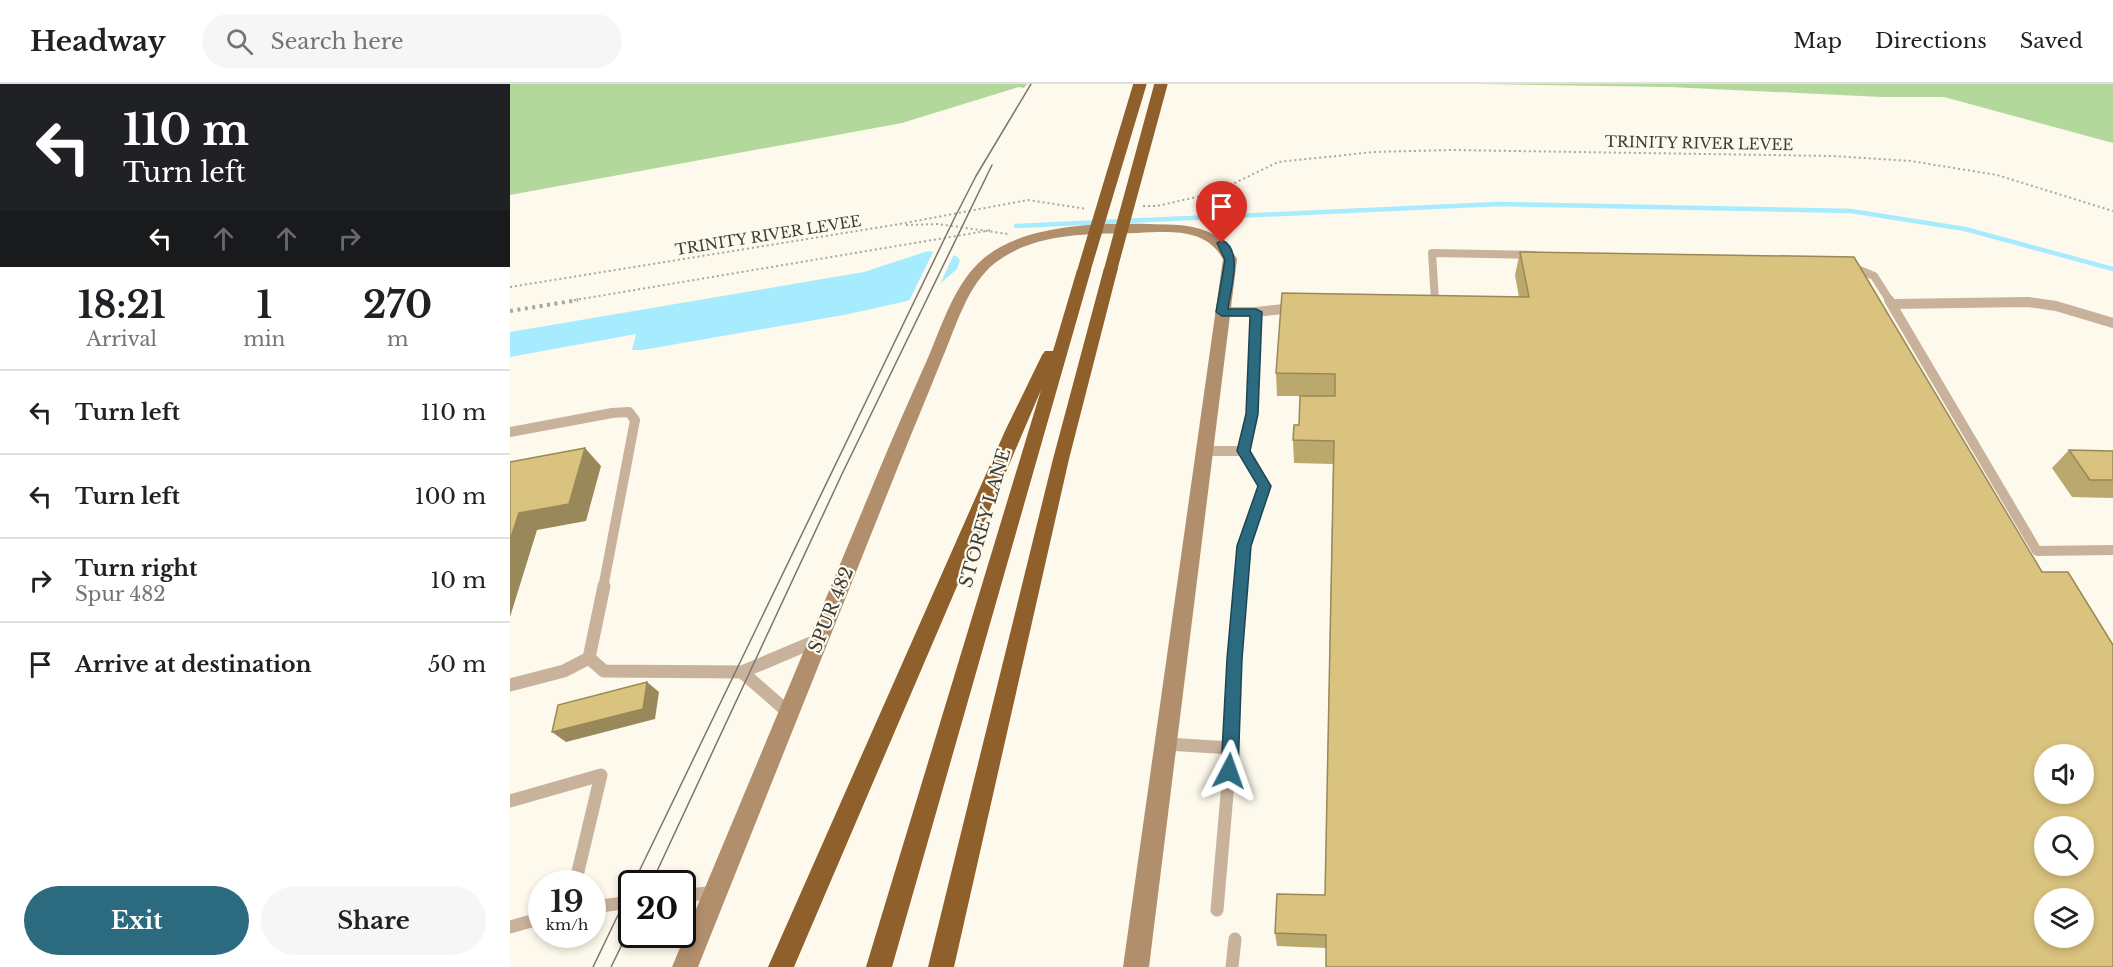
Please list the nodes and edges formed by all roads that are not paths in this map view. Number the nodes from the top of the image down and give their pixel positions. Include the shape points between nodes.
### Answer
1 (1140, 84) edge
2 (1161, 84) edge
3 (1549, 255) edge
4 (1841, 262) edge
5 (1892, 304) junction
6 (1301, 308) edge
7 (1425, 308) edge
8 (1222, 312) junction
9 (1256, 312) junction
10 (1070, 316) junction
11 (2113, 323) edge
12 (510, 432) edge
13 (1204, 451) junction
14 (1244, 451) junction
15 (2113, 550) edge
16 (818, 640) junction
17 (589, 658) junction
18 (742, 672) junction
19 (510, 685) edge
20 (789, 712) junction
21 (1167, 744) junction
22 (1231, 748) junction
23 (510, 801) edge
24 (578, 870) edge
25 (716, 892) junction
26 (696, 894) edge
27 (958, 903) junction
28 (1217, 910) dead end
29 (528, 922) edge
30 (510, 927) edge
31 (1235, 939) dead end
32 (685, 967) edge
33 (781, 967) edge
34 (879, 967) edge
35 (941, 967) edge
36 (951, 967) edge
37 (1136, 967) edge
38 (1232, 967) edge

1 - 10 highway, STOREY LANE, bridge
2 - 27 highway, bridge via 1061,459
3 - 7 lane via 1432,253 1437,308
4 - 5 lane via 1874,276
5 - 11 lane via 2028,302
5 - 15 lane via 2037,551
6 - 9 lane
8 - 9 lane
8 - 13 main road
8 - 16 main road, SPUR 482 via 1230,260 1226,248 1217,240 1187,229 1079,230 1029,242 990,260 966,289
9 - 14 lane via 1252,414
10 - 33 highway via 1013,431
10 - 34 highway, STOREY LANE
12 - 17 lane via 612,413 629,412 635,420
13 - 14 lane
13 - 21 main road
14 - 22 lane via 1265,486 1244,546
16 - 18 lane
16 - 20 main road, SPUR 482
17 - 18 lane via 604,671
17 - 19 lane via 564,671
18 - 20 lane
20 - 25 main road, SPUR 482
21 - 22 lane
21 - 37 main road
22 - 28 lane
23 - 24 lane via 601,775
25 - 26 lane
25 - 32 main road, SPUR 482
27 - 35 highway
27 - 36 highway
29 - 30 lane
31 - 38 lane

